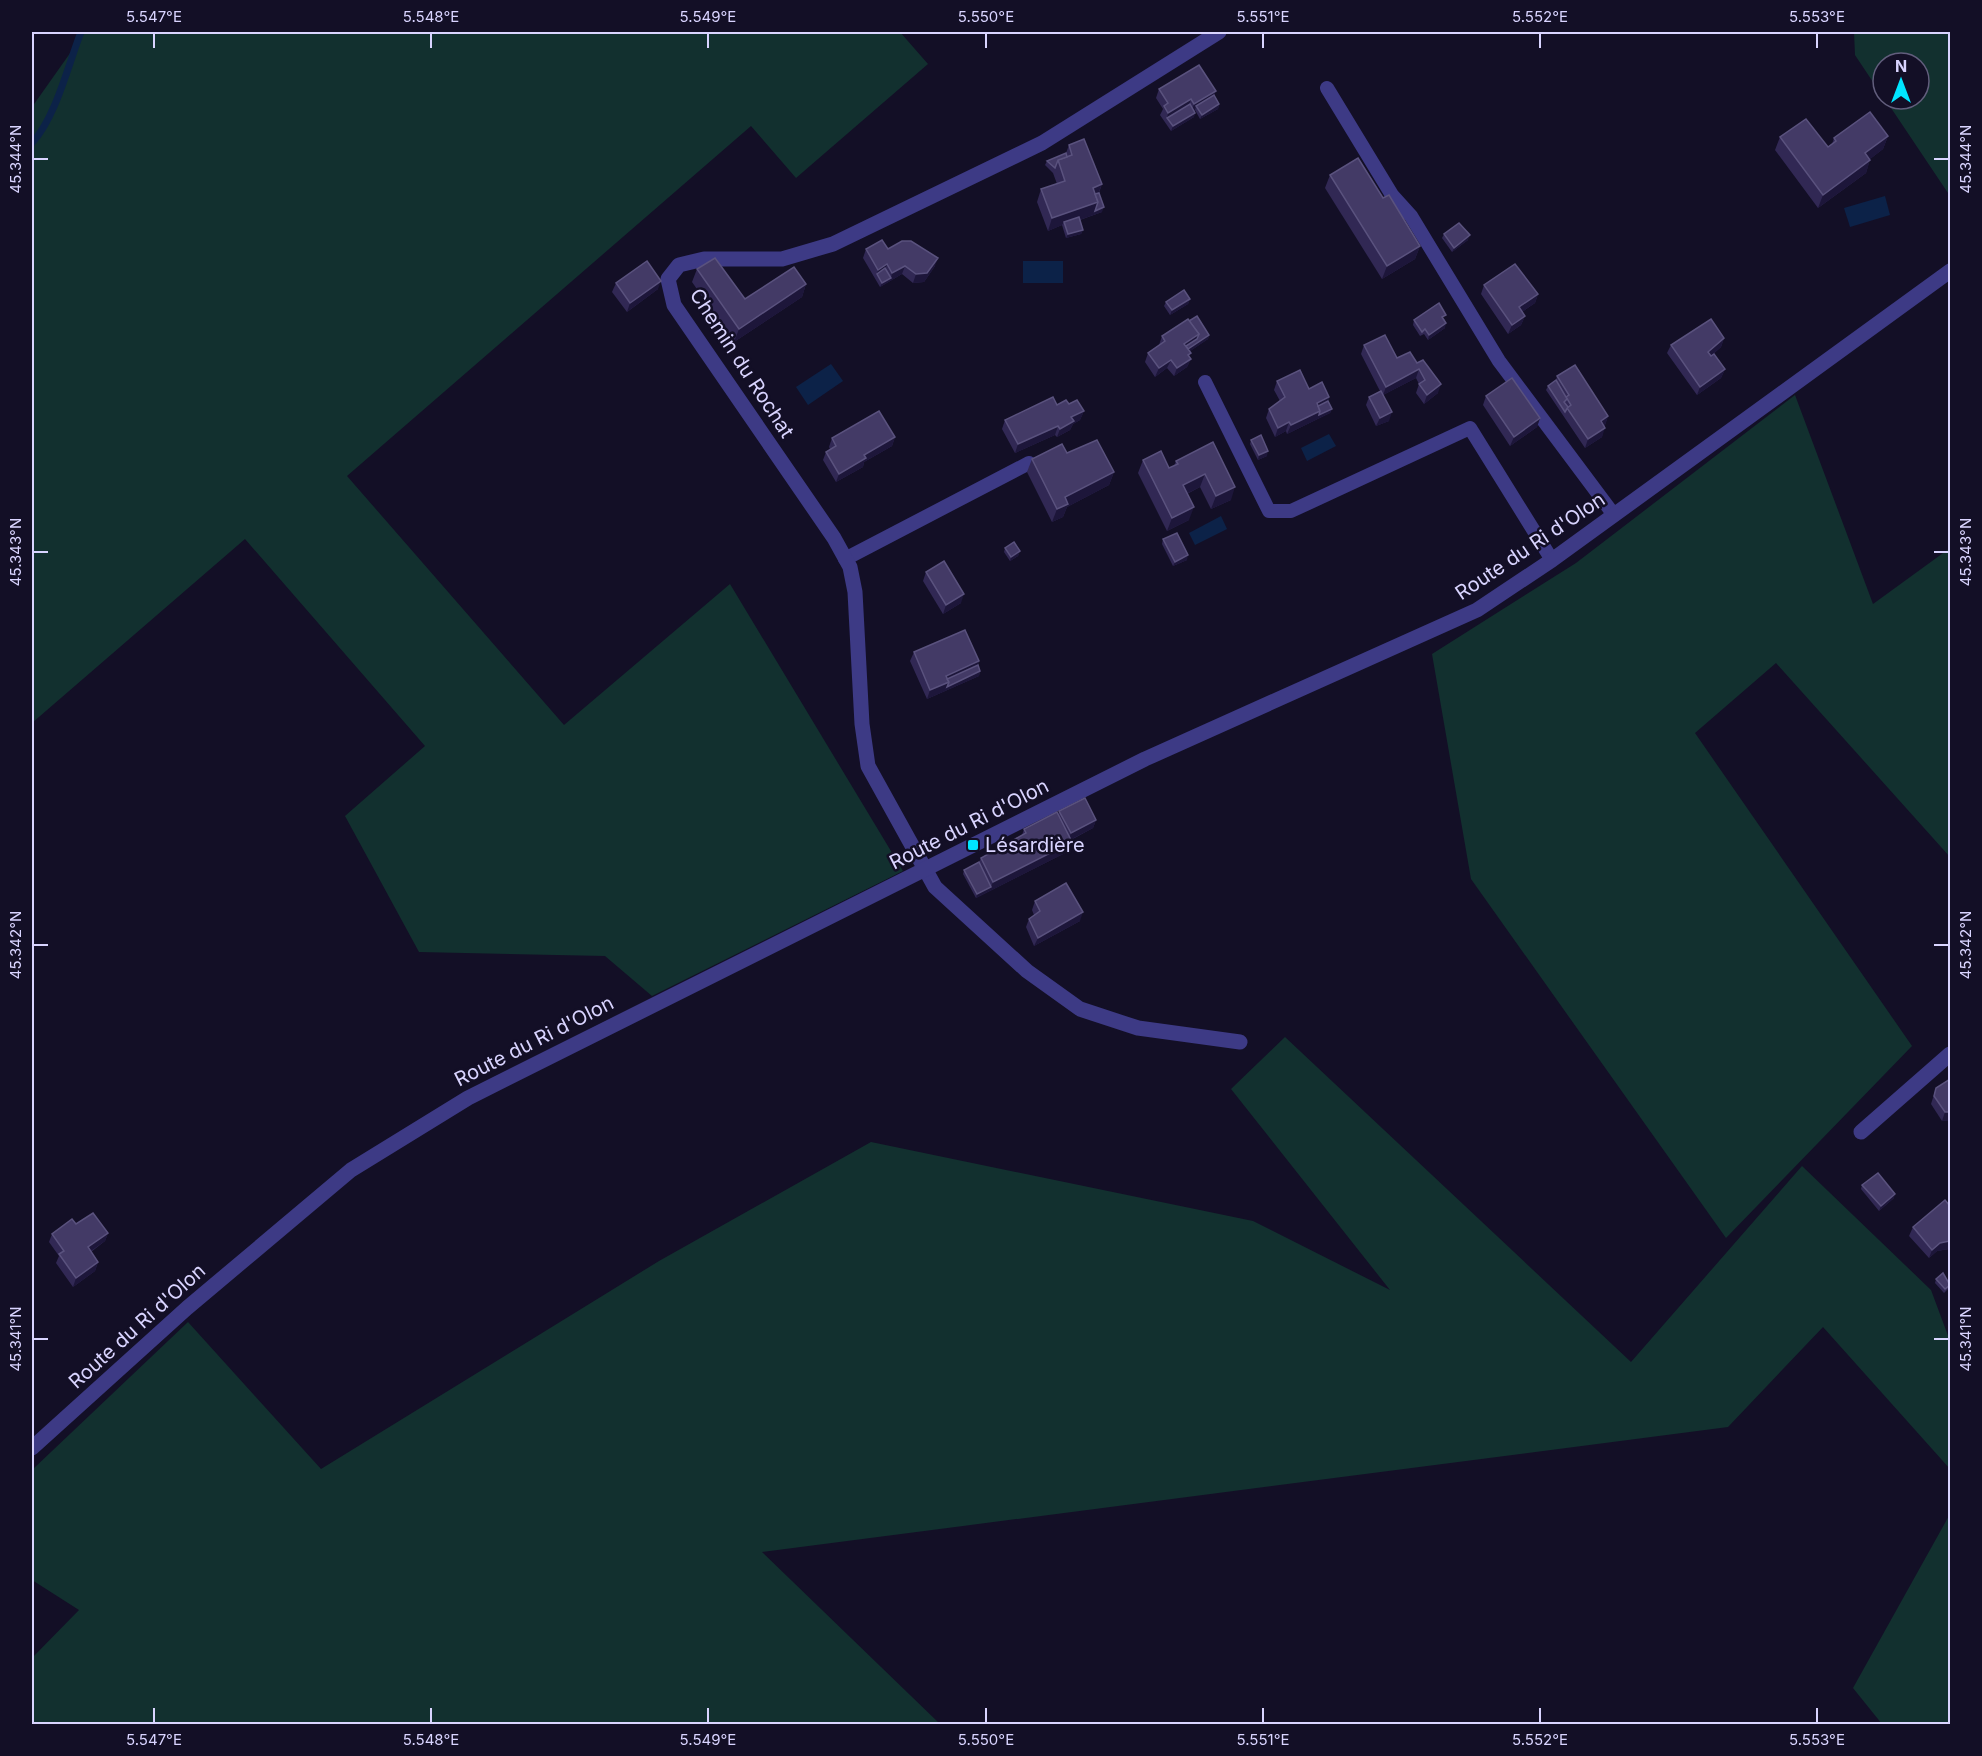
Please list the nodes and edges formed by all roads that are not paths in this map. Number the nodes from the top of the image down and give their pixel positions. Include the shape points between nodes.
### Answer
1 (1219, 32) edge
2 (1327, 88) dead end
3 (1950, 272) edge
4 (1205, 382) dead end
5 (1029, 463) dead end
6 (1614, 515) junction
7 (845, 559) junction
8 (1552, 560) junction
9 (927, 869) junction
10 (1240, 1042) dead end
11 (1950, 1054) edge
12 (1862, 1132) dead end
13 (32, 1448) edge

1 - 7 street, Chemin du Rochat via 1042,142 843,240 782,259 704,259 679,265 668,279 674,305
2 - 6 lane via 1499,361
3 - 6 street, Route du Ri d'Olon
4 - 8 lane via 1269,511 1291,511 1470,428
5 - 7 lane
6 - 8 street, Route du Ri d'Olon
7 - 9 street, Chemin du Rochat via 855,592 868,766
8 - 9 street, Route du Ri d'Olon via 1477,610 1145,759
9 - 10 street, Chemin du Rochat via 934,887 1027,970 1080,1009 1138,1028
9 - 13 street, Route du Ri d'Olon via 468,1098 351,1170 187,1308
11 - 12 street

